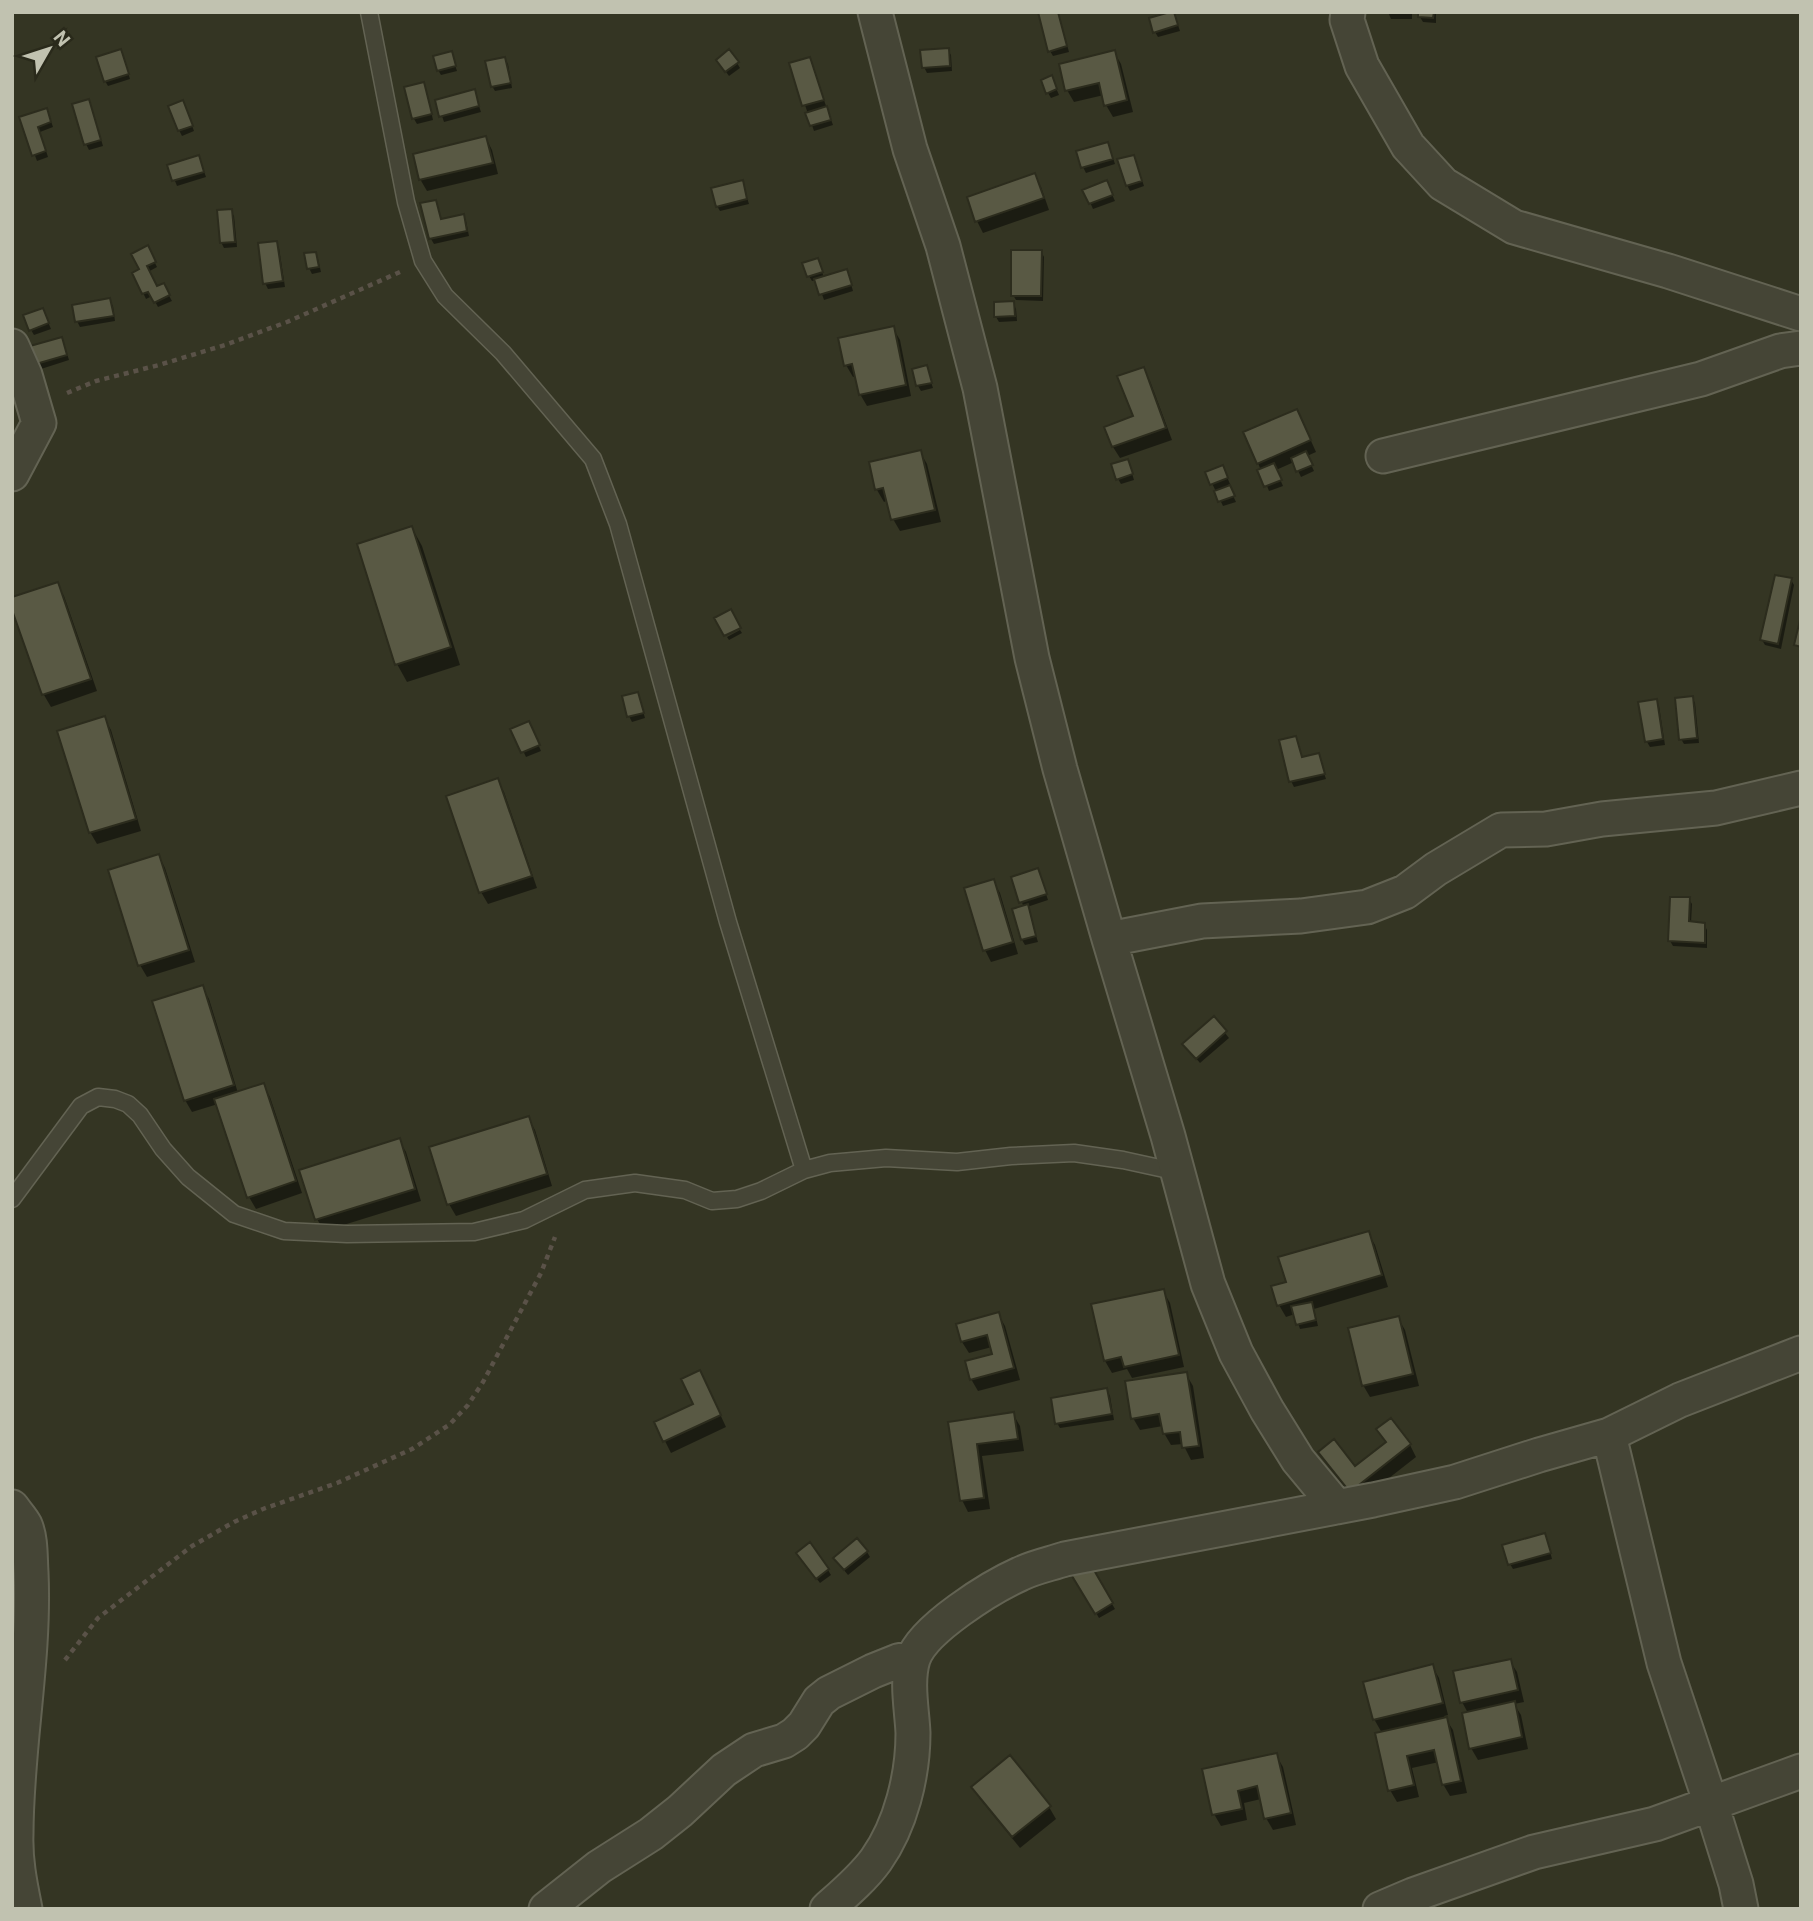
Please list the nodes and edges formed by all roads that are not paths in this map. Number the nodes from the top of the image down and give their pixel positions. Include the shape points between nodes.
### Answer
1 (369, 12) edge
2 (875, 12) edge
3 (1348, 12) edge
4 (1801, 314) edge
5 (12, 346) edge
6 (1801, 348) edge
7 (1383, 456) dead end
8 (12, 474) edge
9 (1801, 788) edge
10 (1109, 939) junction
11 (804, 1170) junction
12 (1178, 1172) junction
13 (12, 1199) edge
14 (1801, 1353) edge
15 (1609, 1436) junction
16 (12, 1507) edge
17 (1337, 1507) junction
18 (913, 1658) junction
19 (1801, 1771) edge
20 (1711, 1804) junction
21 (25, 1909) edge
22 (546, 1909) edge
23 (827, 1909) edge
24 (1380, 1909) edge
25 (1741, 1909) edge

1 - 11 lane via 406,202 423,261 445,296 503,353 593,458 618,524 728,922
2 - 10 street via 980,388 1032,657
3 - 4 street via 1362,66 1408,146 1443,184 1514,227
5 - 8 street via 26,374 39,423
6 - 7 street via 1701,379
9 - 10 street via 1716,808 1546,829 1501,830 1405,892 1367,907 1301,916 1202,920
10 - 12 street
11 - 12 lane via 886,1158 957,1162 1074,1153
11 - 13 lane via 737,1199 712,1200 685,1190 635,1183 585,1190 524,1220 474,1232 284,1231 234,1214 188,1177 128,1104 98,1097 81,1106
12 - 17 street via 1208,1284 1236,1353 1298,1461
14 - 15 street via 1680,1400
15 - 17 street via 1455,1482
15 - 20 street via 1664,1663
16 - 21 street via 28,1536 32,1590 16,1835
17 - 18 street via 1065,1559 1022,1573 977,1597 928,1636
18 - 22 street via 829,1693 795,1734 731,1765 651,1834 598,1867
18 - 23 street via 910,1778 899,1816 877,1859
19 - 20 street
20 - 24 street via 1656,1824 1534,1853
20 - 25 street

